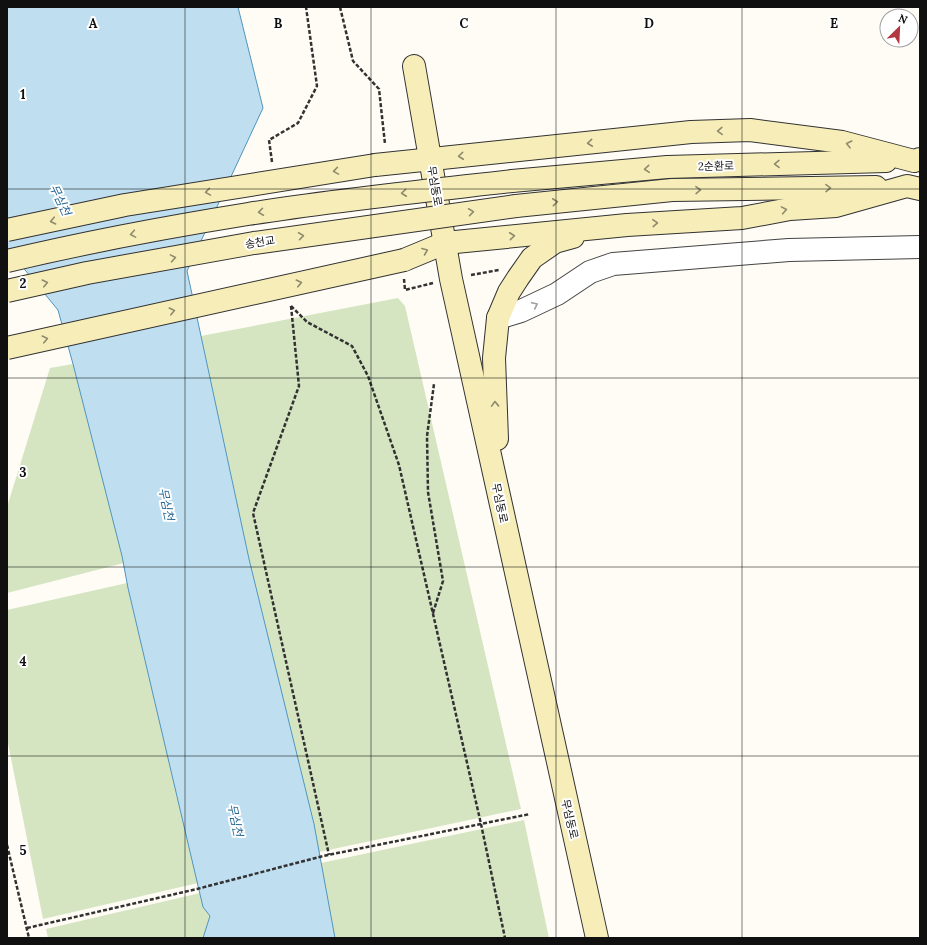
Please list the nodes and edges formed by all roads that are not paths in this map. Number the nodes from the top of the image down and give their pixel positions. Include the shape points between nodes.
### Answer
1 (414, 66) dead end
2 (431, 159) junction
3 (918, 160) edge
4 (916, 187) edge
5 (627, 225) junction
6 (7, 230) edge
7 (445, 243) junction
8 (920, 247) edge
9 (7, 261) edge
10 (7, 291) edge
11 (498, 318) junction
12 (7, 348) edge
13 (499, 498) junction
14 (597, 938) edge

1 - 2 street, 무심동로
3 -> 2 street via 842,142 750,130 691,132
2 -> 6 street, bridge via 381,164 125,205
2 - 7 street, 무심동로
3 -> 9 street, 2순환로, bridge via 667,167 512,181 248,214 81,244
5 -> 4 street via 742,218 790,209 836,206
10 -> 4 street, 송천교, bridge via 87,273 254,243 516,206 672,190
7 -> 5 street
5 - 11 street via 555,242 532,258 509,292
12 -> 7 street, bridge via 404,260
7 - 13 street, 무심동로
11 -> 8 street via 521,311 557,294 590,272 613,264 789,250
13 -> 11 street via 494,358
13 - 14 street, 무심동로

